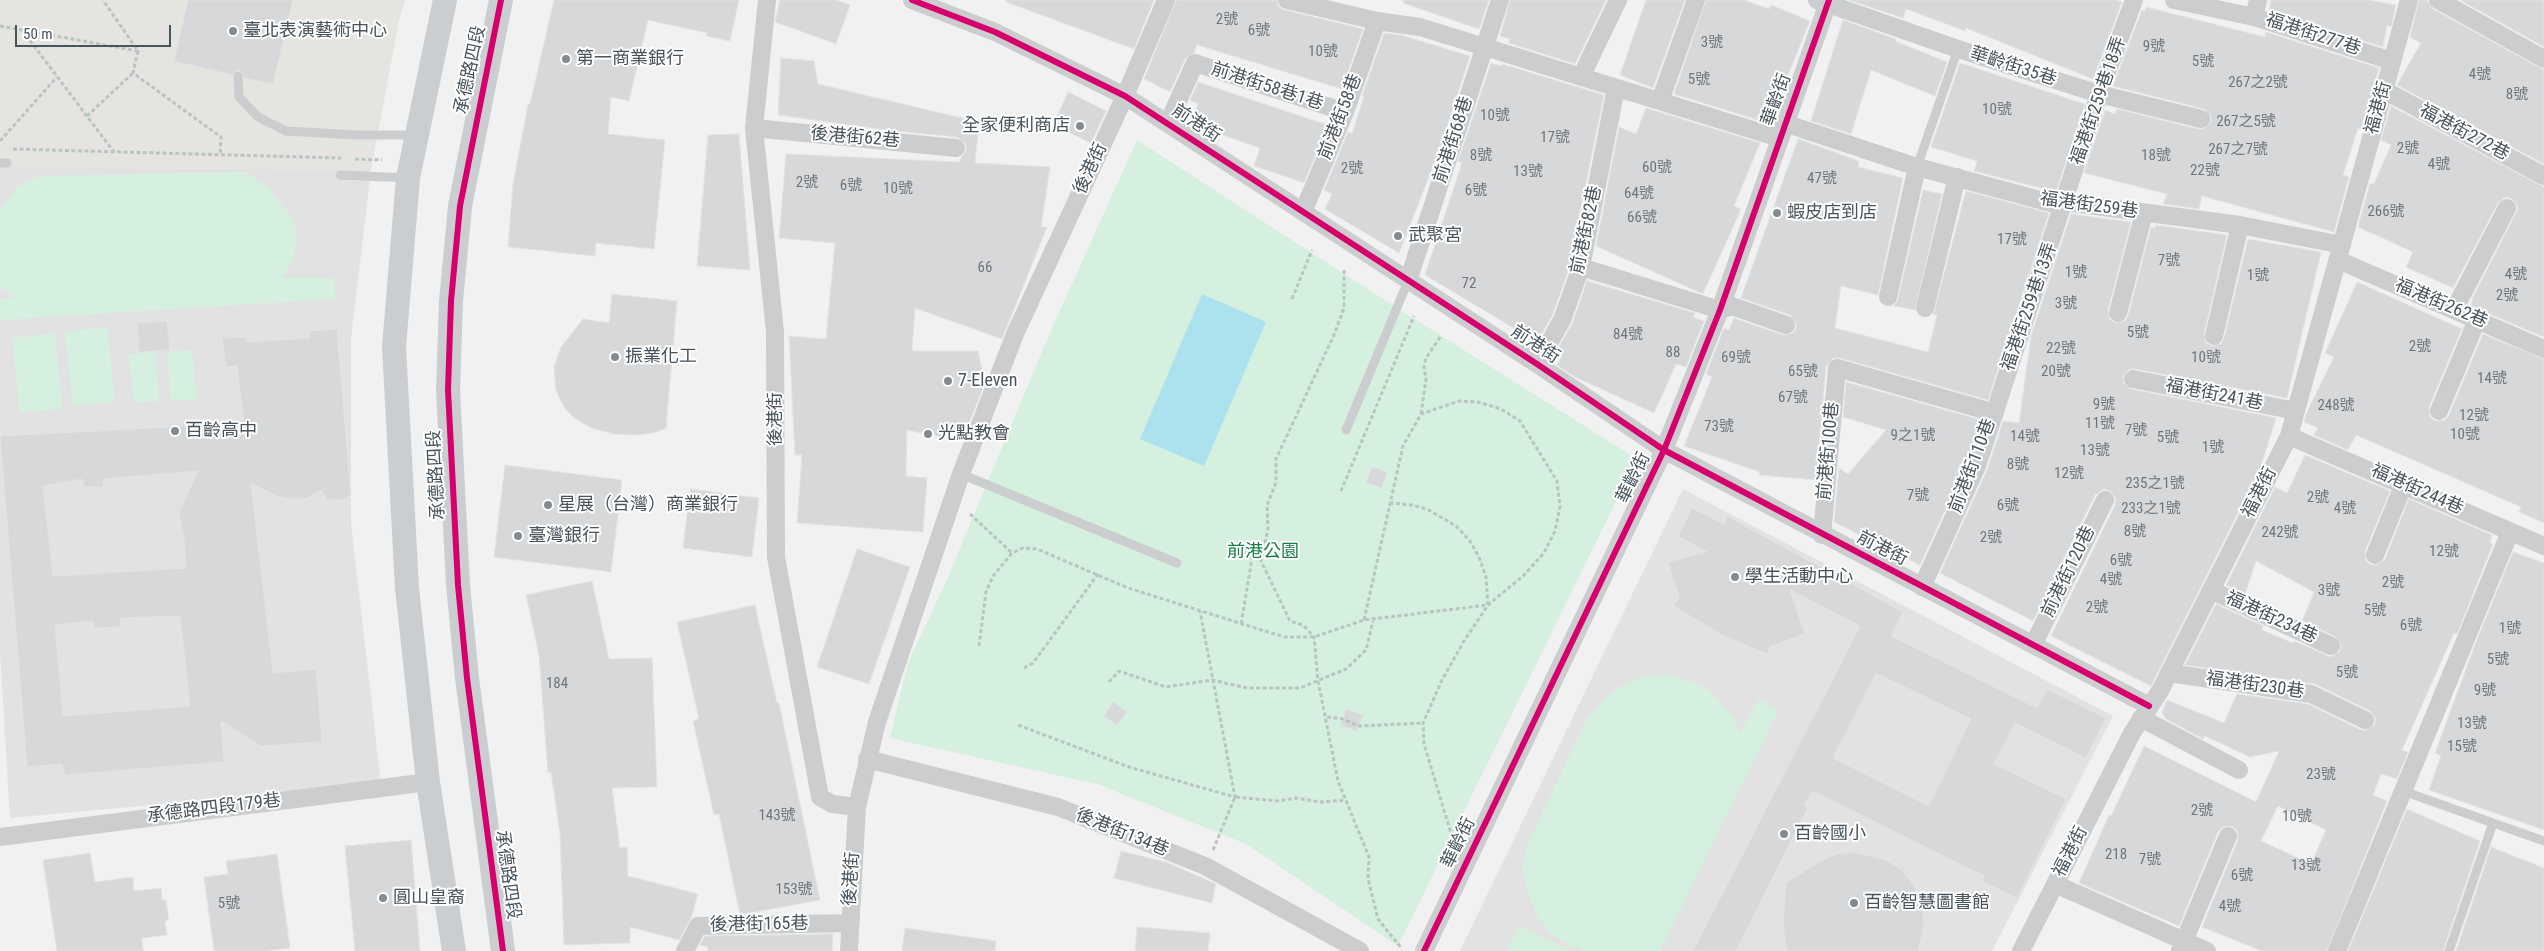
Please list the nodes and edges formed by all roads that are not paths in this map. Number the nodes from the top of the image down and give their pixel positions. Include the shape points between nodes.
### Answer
1 (445, 0) edge
2 (501, 0) edge
3 (767, 0) edge
4 (912, 0) edge
5 (1166, 0) edge
6 (1287, 0) edge
7 (1500, 0) edge
8 (1618, 0) edge
9 (1696, 0) edge
10 (2134, 0) edge
11 (2174, 0) edge
12 (2409, 0) edge
13 (2438, 0) edge
14 (1825, 1) edge
15 (2256, 8) edge
16 (1377, 21) junction
17 (1484, 48) junction
18 (1958, 49) junction
19 (2544, 59) edge
20 (2392, 61) junction
21 (238, 76) dead end
22 (1581, 78) junction
23 (1616, 88) junction
24 (2384, 90) junction
25 (2099, 94) junction
26 (1125, 96) junction
27 (1660, 101) junction
28 (1345, 112) junction
29 (2201, 119) dead end
30 (1168, 123) junction
31 (754, 128) junction
32 (1782, 130) junction
33 (417, 135) junction
34 (956, 148) dead end
35 (1917, 167) junction
36 (340, 175) dead end
37 (2544, 176) edge
38 (1957, 177) junction
39 (408, 178) junction
40 (2065, 202) junction
41 (2507, 208) dead end
42 (1303, 212) junction
43 (2144, 213) junction
44 (2240, 225) junction
45 (2340, 252) junction
46 (1581, 267) junction
47 (1408, 281) junction
48 (1888, 297) dead end
49 (1925, 308) dead end
50 (1720, 310) junction
51 (2454, 310) junction
52 (2118, 313) dead end
53 (2477, 320) junction
54 (1786, 325) dead end
55 (2214, 336) dead end
56 (2544, 349) edge
57 (1537, 364) junction
58 (1837, 368) joint
59 (2133, 379) dead end
60 (2296, 411) junction
61 (1995, 412) junction
62 (2440, 412) dead end
63 (1346, 430) dead end
64 (2289, 436) junction
65 (1664, 450) junction
66 (961, 474) junction
67 (2404, 484) junction
68 (2105, 500) dead end
69 (2510, 532) junction
70 (1822, 535) junction
71 (2544, 546) edge
72 (2375, 555) dead end
73 (1177, 563) dead end
74 (1922, 587) junction
75 (2211, 590) junction
76 (2033, 645) junction
77 (2331, 646) dead end
78 (2169, 673) junction
79 (2145, 712) junction
80 (2365, 720) dead end
81 (867, 758) junction
82 (2240, 770) dead end
83 (428, 782) junction
84 (2403, 791) junction
85 (857, 807) junction
86 (2493, 823) junction
87 (0, 836) edge
88 (2228, 836) dead end
89 (2544, 841) edge
90 (2055, 884) junction
91 (849, 923) junction
92 (2182, 946) edge
93 (454, 951) edge
94 (502, 951) edge
95 (685, 951) edge
96 (849, 951) edge
97 (1360, 951) edge
98 (1424, 951) edge
99 (2021, 951) edge
100 (2207, 951) edge
101 (2337, 951) edge
102 (2449, 951) edge

1 - 33 main road, 承德路四段
2 - 94 main road, 承德路四段 via 460,206 451,300 448,390 458,585
3 - 31 street, 後港街
4 - 26 street, 前港街 via 995,32
5 - 26 street, 後港街
6 - 16 street, 福港街259巷
7 - 17 street, 前港街68巷
8 - 22 street
9 - 27 street
10 - 25 street, 福港街259巷18弄
11 - 15 street, 福港街277巷
12 - 20 street, 福港街
13 - 19 street
14 - 18 street, 華齡街35巷
14 - 32 street, 華齡街
15 - 20 street, 福港街277巷
16 - 17 street, 福港街259巷 via 1420,27
16 - 28 street, 前港街58巷
17 - 22 street, 福港街259巷
17 - 47 street, 前港街68巷
18 - 25 street, 華齡街35巷
18 - 35 lane
20 - 24 street, 福港街
21 - 33 lane via 239,97 258,117 286,131
22 - 23 street, 福港街259巷
23 - 27 street, 福港街259巷
23 - 46 street, 前港街82巷
24 - 37 street, 福港街272巷
24 - 45 street, 福港街
25 - 29 street, 華齡街35巷
25 - 40 street, 福港街259巷18弄
26 - 30 street, 前港街
26 - 66 street, 後港街 via 1015,334
27 - 32 street, 福港街259巷
28 - 30 street, 前港街58巷1巷 via 1195,63
28 - 42 street, 前港街58巷
30 - 42 street, 前港街
31 - 34 street, 後港街62巷
31 - 85 street, 後港街 via 776,332 776,557 820,798 832,804
32 - 35 street, 福港街259巷
32 - 50 street, 華齡街
33 - 39 main road, 承德路四段
35 - 38 street, 福港街259巷
35 - 48 street
36 - 39 lane
38 - 40 street, 福港街259巷 via 2051,203
38 - 49 street
39 - 83 main road, 承德路四段 via 394,347 407,588
40 - 43 street, 福港街259巷
40 - 61 street, 福港街259巷13弄
41 - 51 street
42 - 47 street, 前港街
43 - 44 street, 福港街259巷
43 - 52 street
44 - 45 street, 福港街259巷
44 - 55 street
45 - 51 street, 福港街262巷
45 - 60 street, 福港街
46 - 50 street
46 - 57 street, 前港街82巷 via 1562,320
47 - 57 street, 前港街
47 - 63 lane
50 - 54 street via 1732,306
50 - 65 street, 華齡街
51 - 53 street, 福港街262巷
53 - 56 street, 福港街262巷
53 - 62 street
57 - 65 street, 前港街
58 - 61 street, 前港街110巷
58 - 70 street, 前港街100巷
59 - 60 street, 福港街241巷
60 - 64 street, 福港街
61 - 74 street, 前港街110巷 via 1978,466
64 - 67 street, 福港街244巷
64 - 75 street, 福港街
65 - 70 street, 前港街
65 - 98 street, 華齡街
66 - 73 lane
66 - 81 street, 後港街
67 - 69 street, 福港街244巷
67 - 72 street
68 - 76 street, 前港街120巷
69 - 71 street, 福港街244巷
69 - 84 street
70 - 74 street, 前港街
74 - 76 street, 前港街
75 - 77 street, 福港街234巷
75 - 78 street, 福港街
76 - 79 street, 前港街
78 - 79 street, 福港街
78 - 80 street, 福港街230巷 via 2311,694
79 - 82 street, 前港街
79 - 90 street, 福港街
81 - 85 street, 後港街
81 - 97 street, 後港街134巷 via 1058,807 1205,866
83 - 87 street, 承德路四段179巷
83 - 93 main road, 承德路四段
84 - 86 lane
84 - 101 street
85 - 91 street, 後港街
86 - 89 lane
86 - 102 lane
88 - 92 street
90 - 92 street
90 - 99 street, 福港街
91 - 95 street, 後港街165巷 via 698,926
91 - 96 street, 後港街
92 - 100 street

